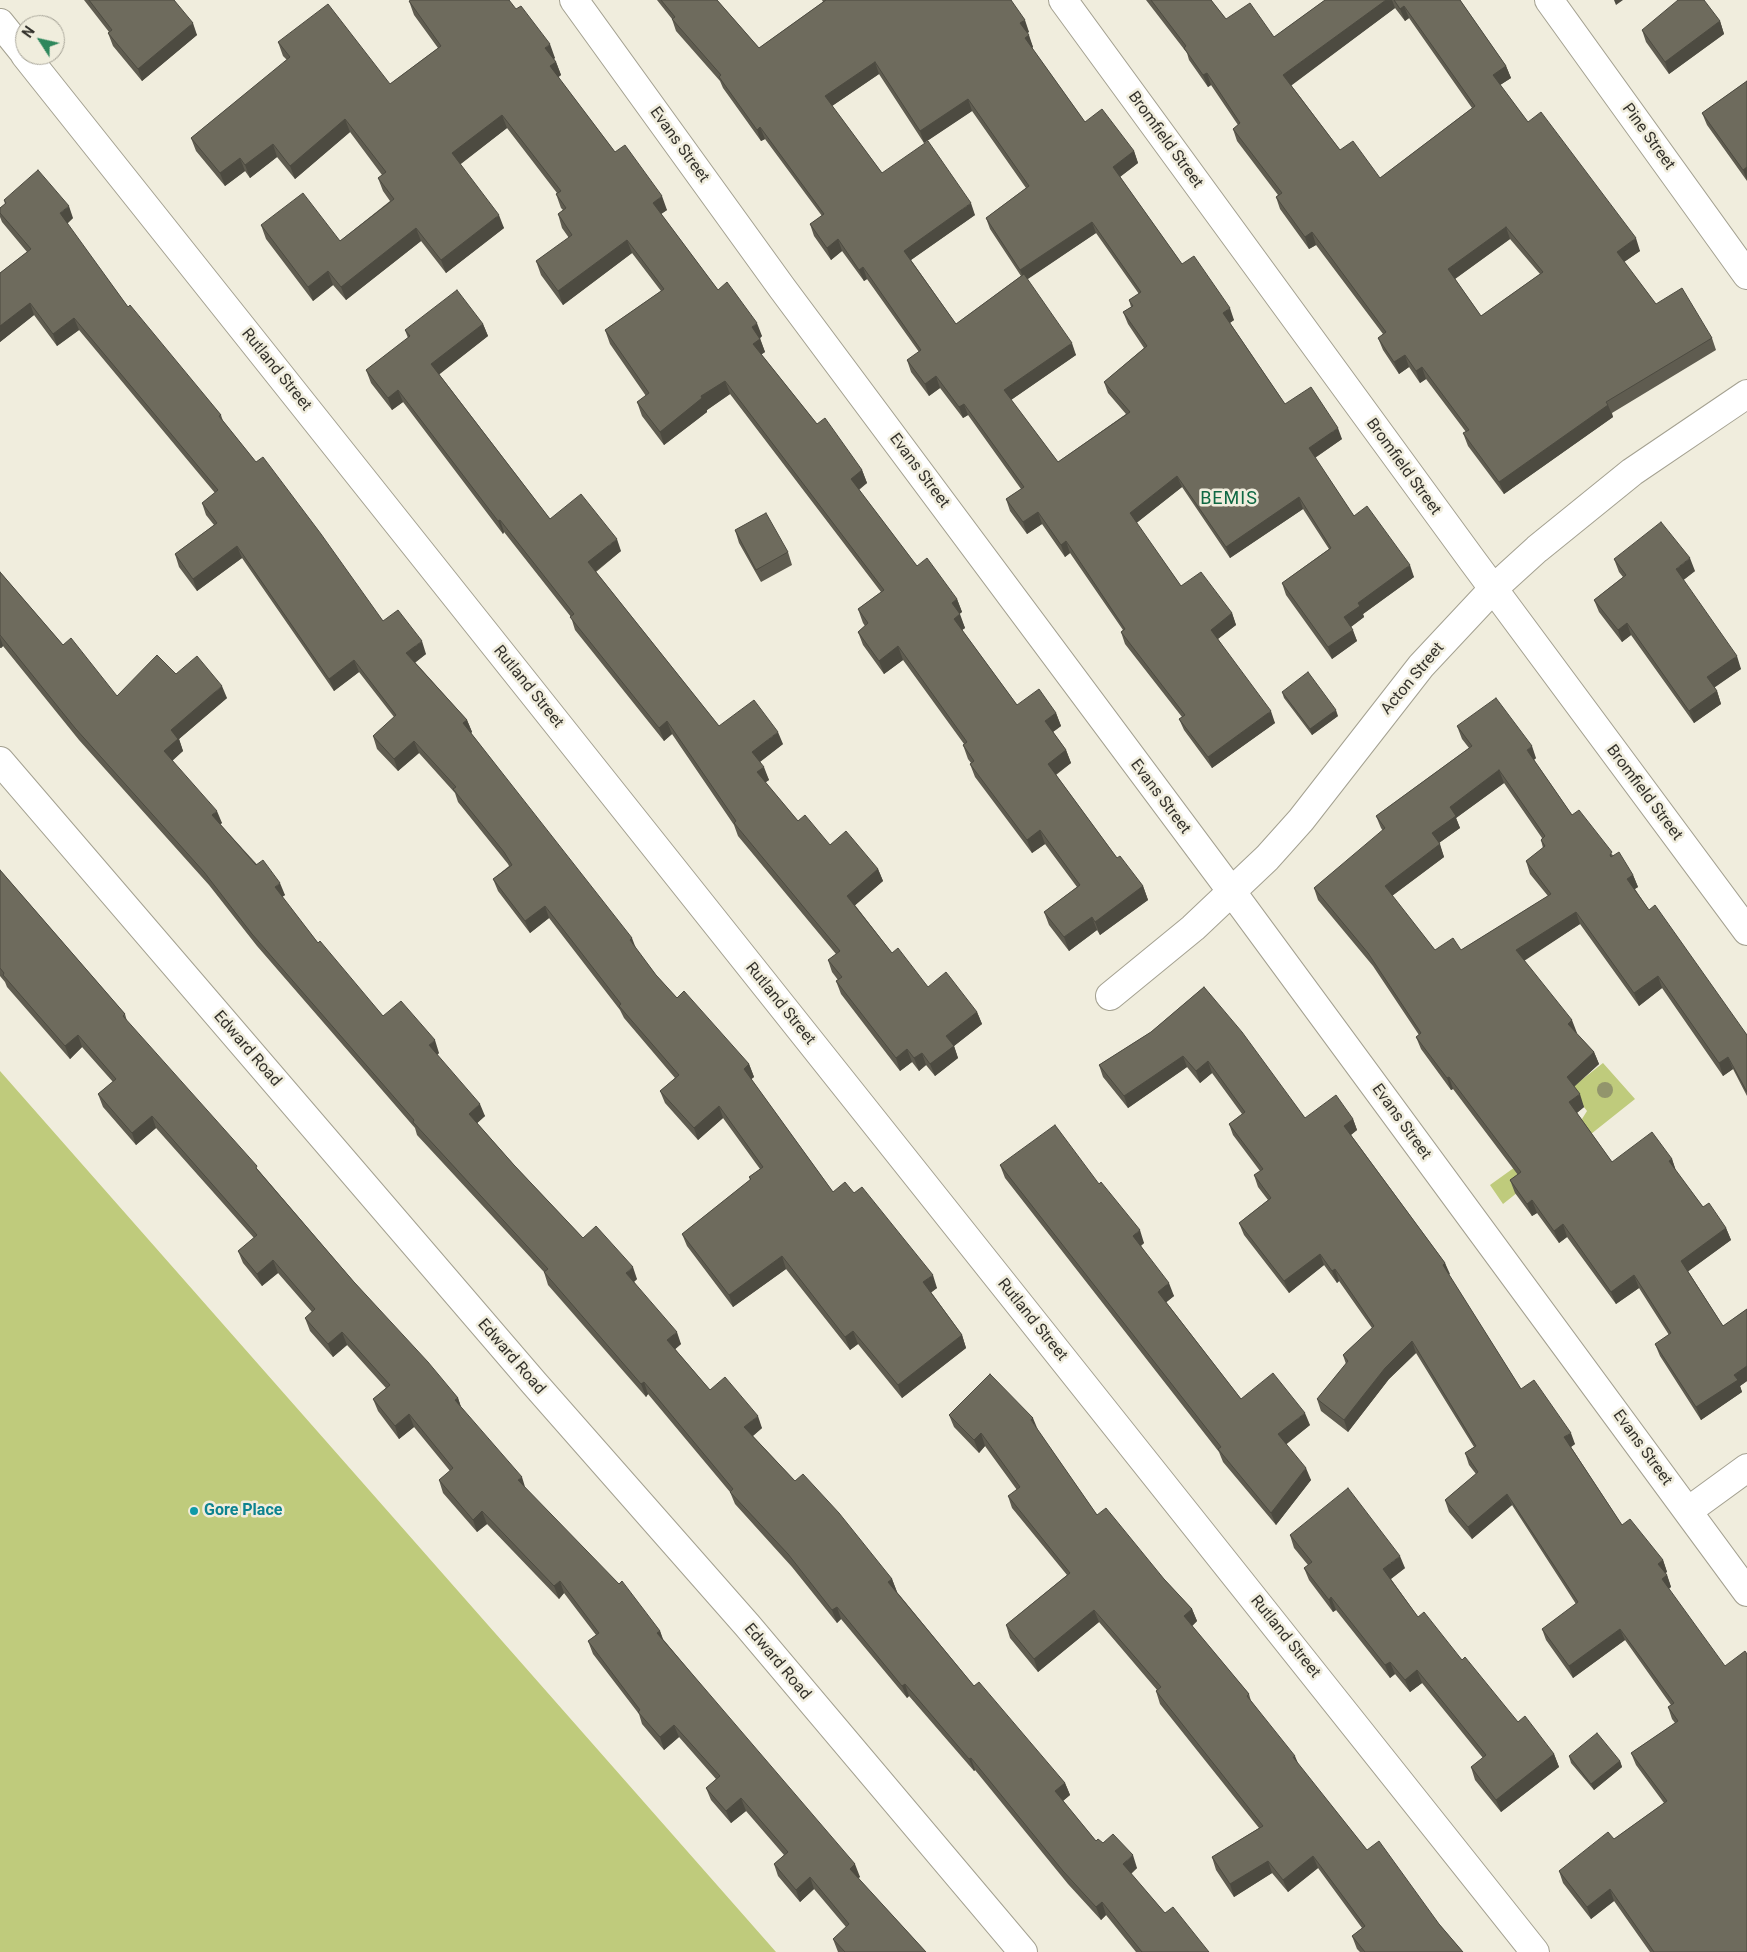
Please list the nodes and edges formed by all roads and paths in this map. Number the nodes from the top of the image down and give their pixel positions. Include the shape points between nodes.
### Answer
1 (574, 0) edge
2 (1063, 0) edge
3 (1550, 0) edge
4 (0, 23) edge
5 (15, 42) edge
6 (33, 65) edge
7 (1747, 275) edge
8 (1747, 394) edge
9 (1494, 590) junction
10 (0, 761) edge
11 (1232, 892) junction
12 (1747, 932) edge
13 (1110, 996) dead end
14 (1747, 1468) edge
15 (1688, 1511) junction
16 (1747, 1592) edge
17 (1023, 1952) edge
18 (1535, 1952) edge

1 - 11 street, Evans Street via 782,288
2 - 9 street, Bromfield Street
3 - 7 street, Pine Street
4 - 5 street, Rutland Street
6 - 18 street, Rutland Street
8 - 9 street, Acton Street via 1603,494
9 - 11 street, Acton Street via 1421,666 1301,820
9 - 12 street, Bromfield Street
10 - 17 street, Edward Road via 747,1626
11 - 13 street, Acton Street
11 - 15 street, Evans Street
14 - 15 street
15 - 16 street, Evans Street

